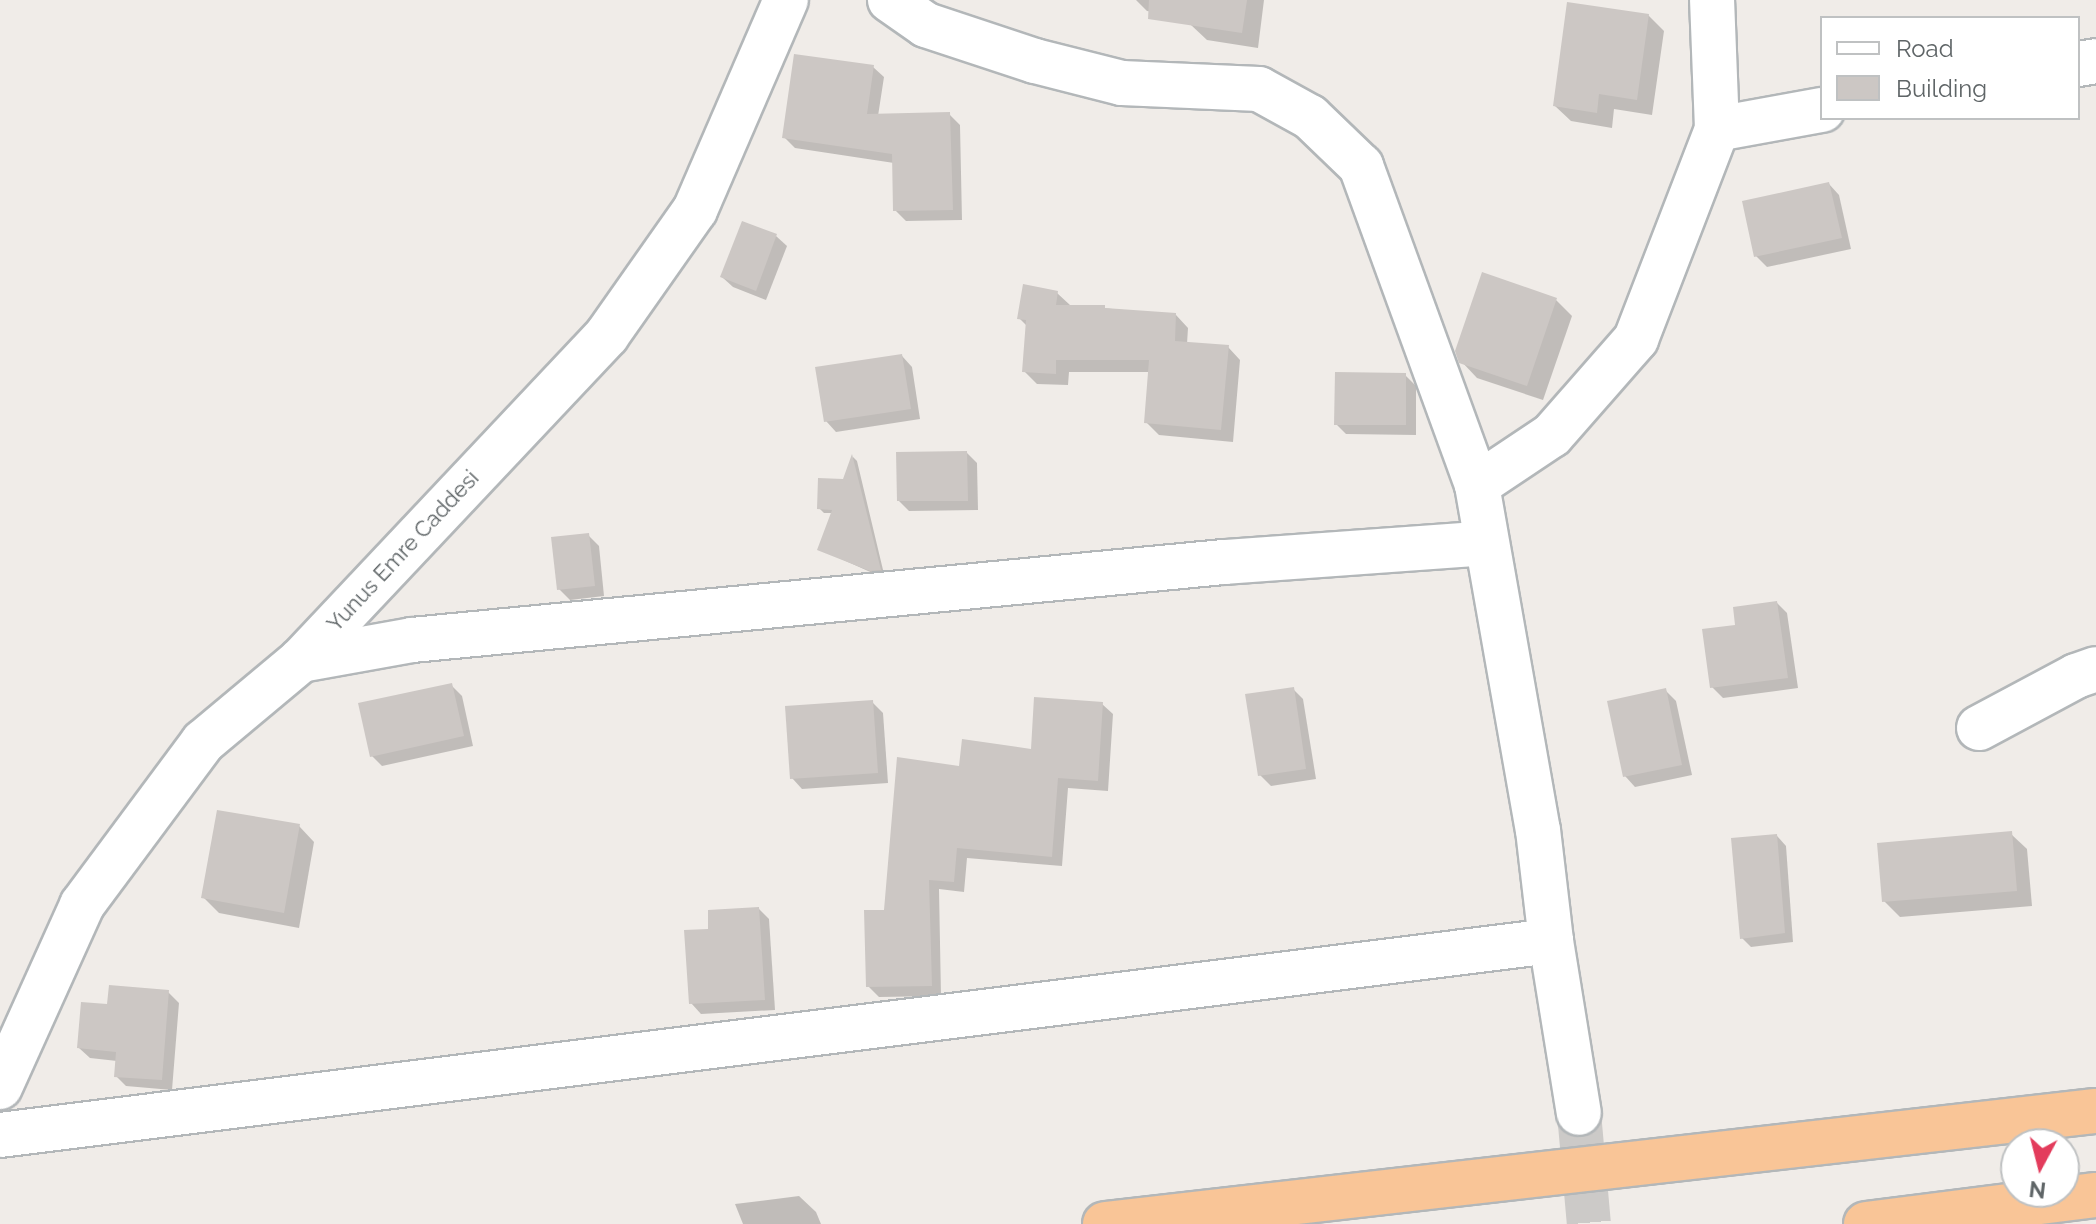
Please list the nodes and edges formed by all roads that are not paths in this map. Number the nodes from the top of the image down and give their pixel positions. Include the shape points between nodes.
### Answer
1 (786, 0) edge
2 (890, 0) edge
3 (1712, 0) edge
4 (1820, 110) edge
5 (1717, 129) junction
6 (1477, 485) junction
7 (1486, 543) junction
8 (301, 660) junction
9 (2096, 669) edge
10 (1979, 728) dead end
11 (1551, 941) junction
12 (0, 1087) edge
13 (2096, 1089) edge
14 (2096, 1111) edge
15 (1579, 1113) tunnel mouth
16 (0, 1135) edge
17 (1812, 1143) junction
18 (2096, 1195) edge
19 (1105, 1224) edge
20 (1866, 1224) edge

1 - 8 street, Yunus Emre Caddesi via 695,210 607,335
2 - 6 street via 926,25 1035,61 1122,83 1259,89 1310,117 1361,166
3 - 5 street
4 - 5 street
5 - 6 street via 1636,339 1552,435
6 - 7 street
7 - 8 street via 1224,562 412,640
7 - 11 street via 1538,830
8 - 12 street, Yunus Emre Caddesi via 203,742 82,905
9 - 10 street
11 - 15 street
11 - 16 street
13 - 17 highway
14 - 17 highway
17 - 19 highway
18 - 20 highway

